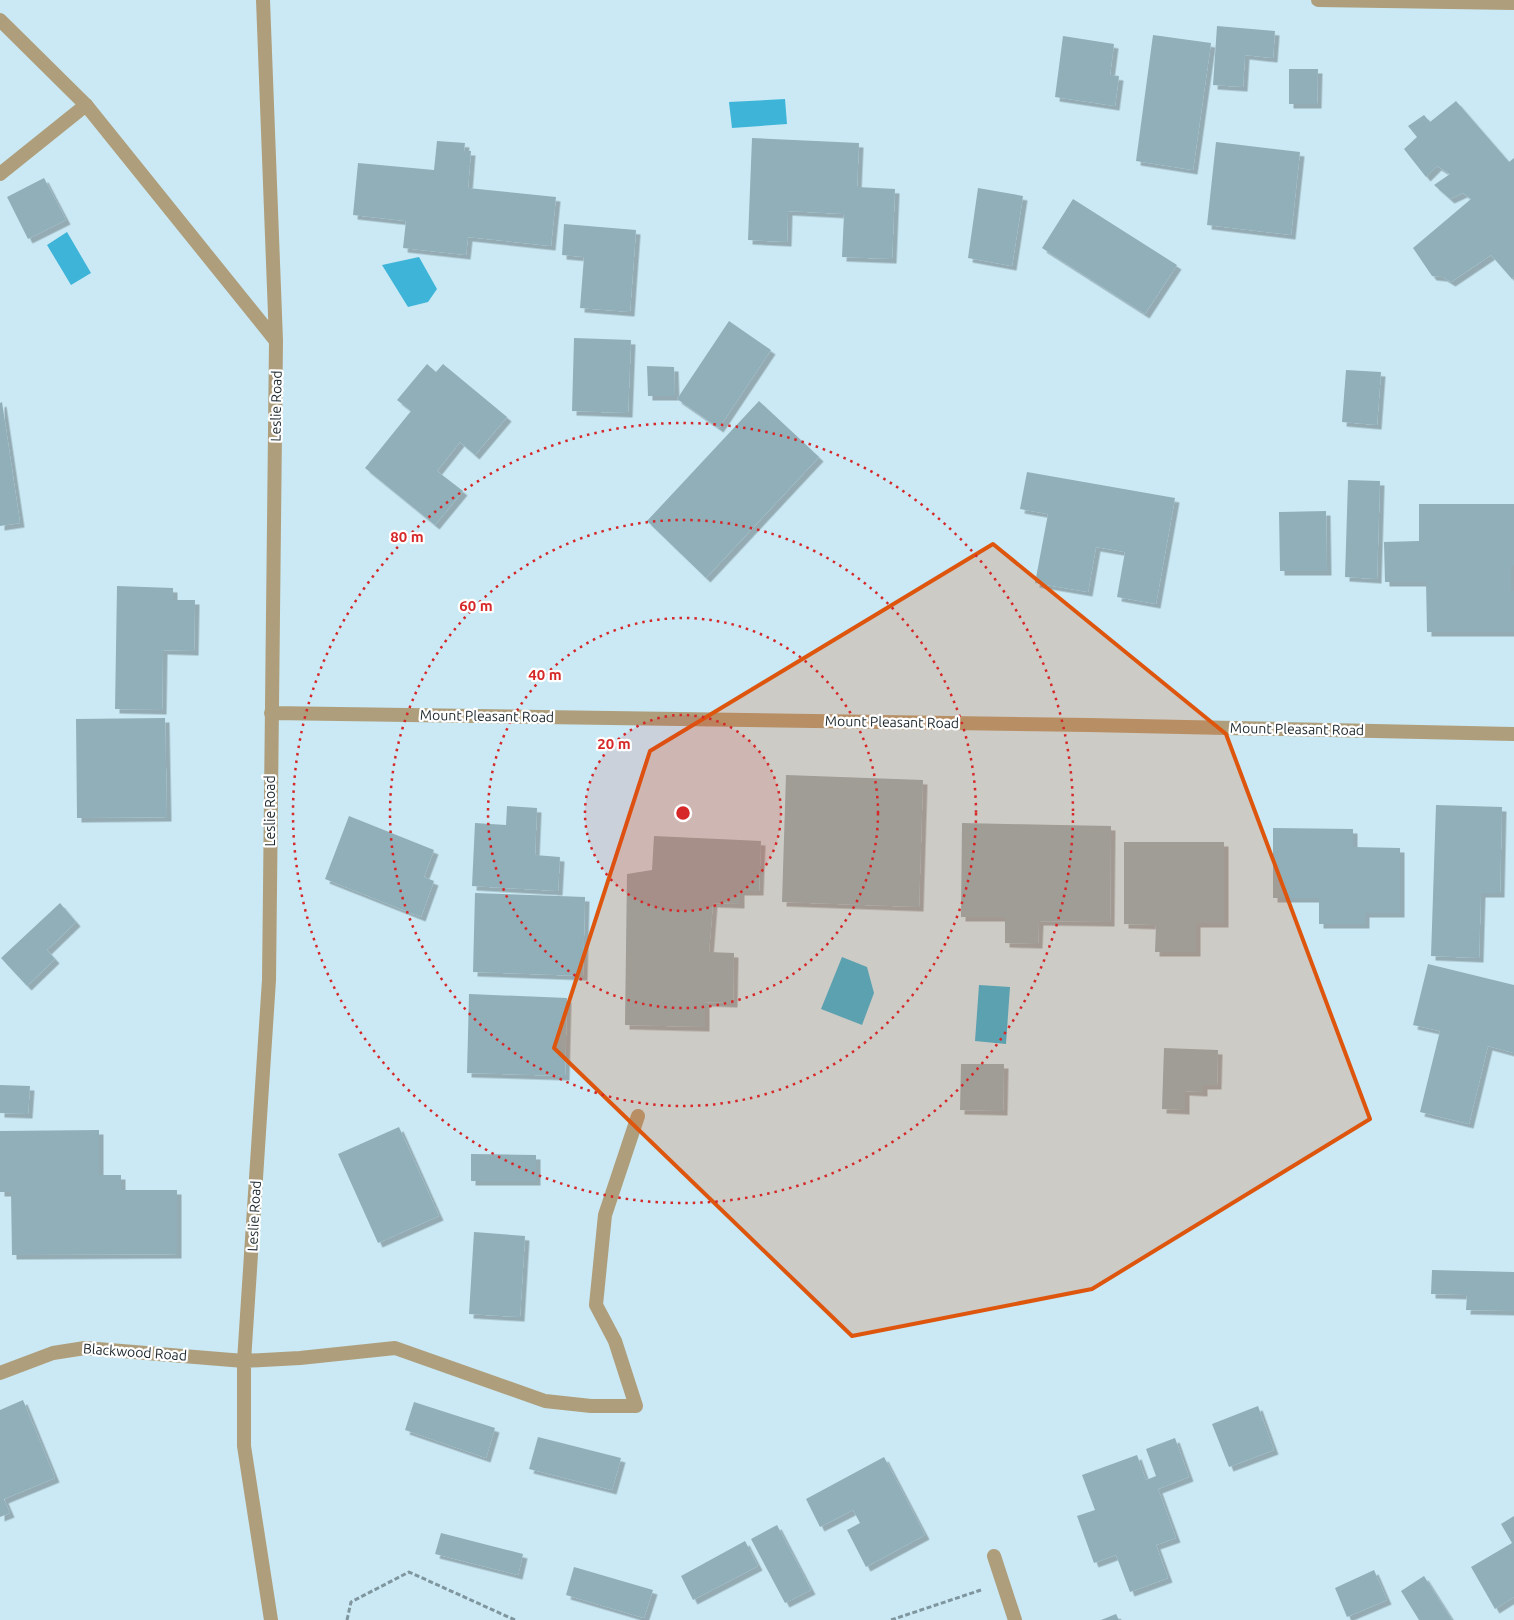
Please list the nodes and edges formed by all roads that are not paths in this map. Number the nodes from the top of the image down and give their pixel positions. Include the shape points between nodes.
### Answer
1 (262, 0) edge
2 (1318, 0) edge
3 (1514, 3) edge
4 (0, 20) edge
5 (86, 104) junction
6 (0, 174) edge
7 (276, 341) junction
8 (271, 713) junction
9 (1514, 734) edge
10 (638, 1116) dead end
11 (244, 1360) junction
12 (0, 1373) edge
13 (994, 1556) dead end
14 (270, 1620) edge
15 (1015, 1620) edge

1 - 7 street, Leslie Road
2 - 3 street
4 - 5 street
5 - 6 street
5 - 7 street
7 - 8 street, Leslie Road
8 - 9 street, Mount Pleasant Road
8 - 11 street, Leslie Road via 269,980
10 - 11 street, Blackwood Road via 605,1215 596,1305 615,1341 636,1406 545,1401 395,1348
11 - 12 street, Blackwood Road via 85,1348 53,1353
11 - 14 street, Leslie Road via 244,1446
13 - 15 street

